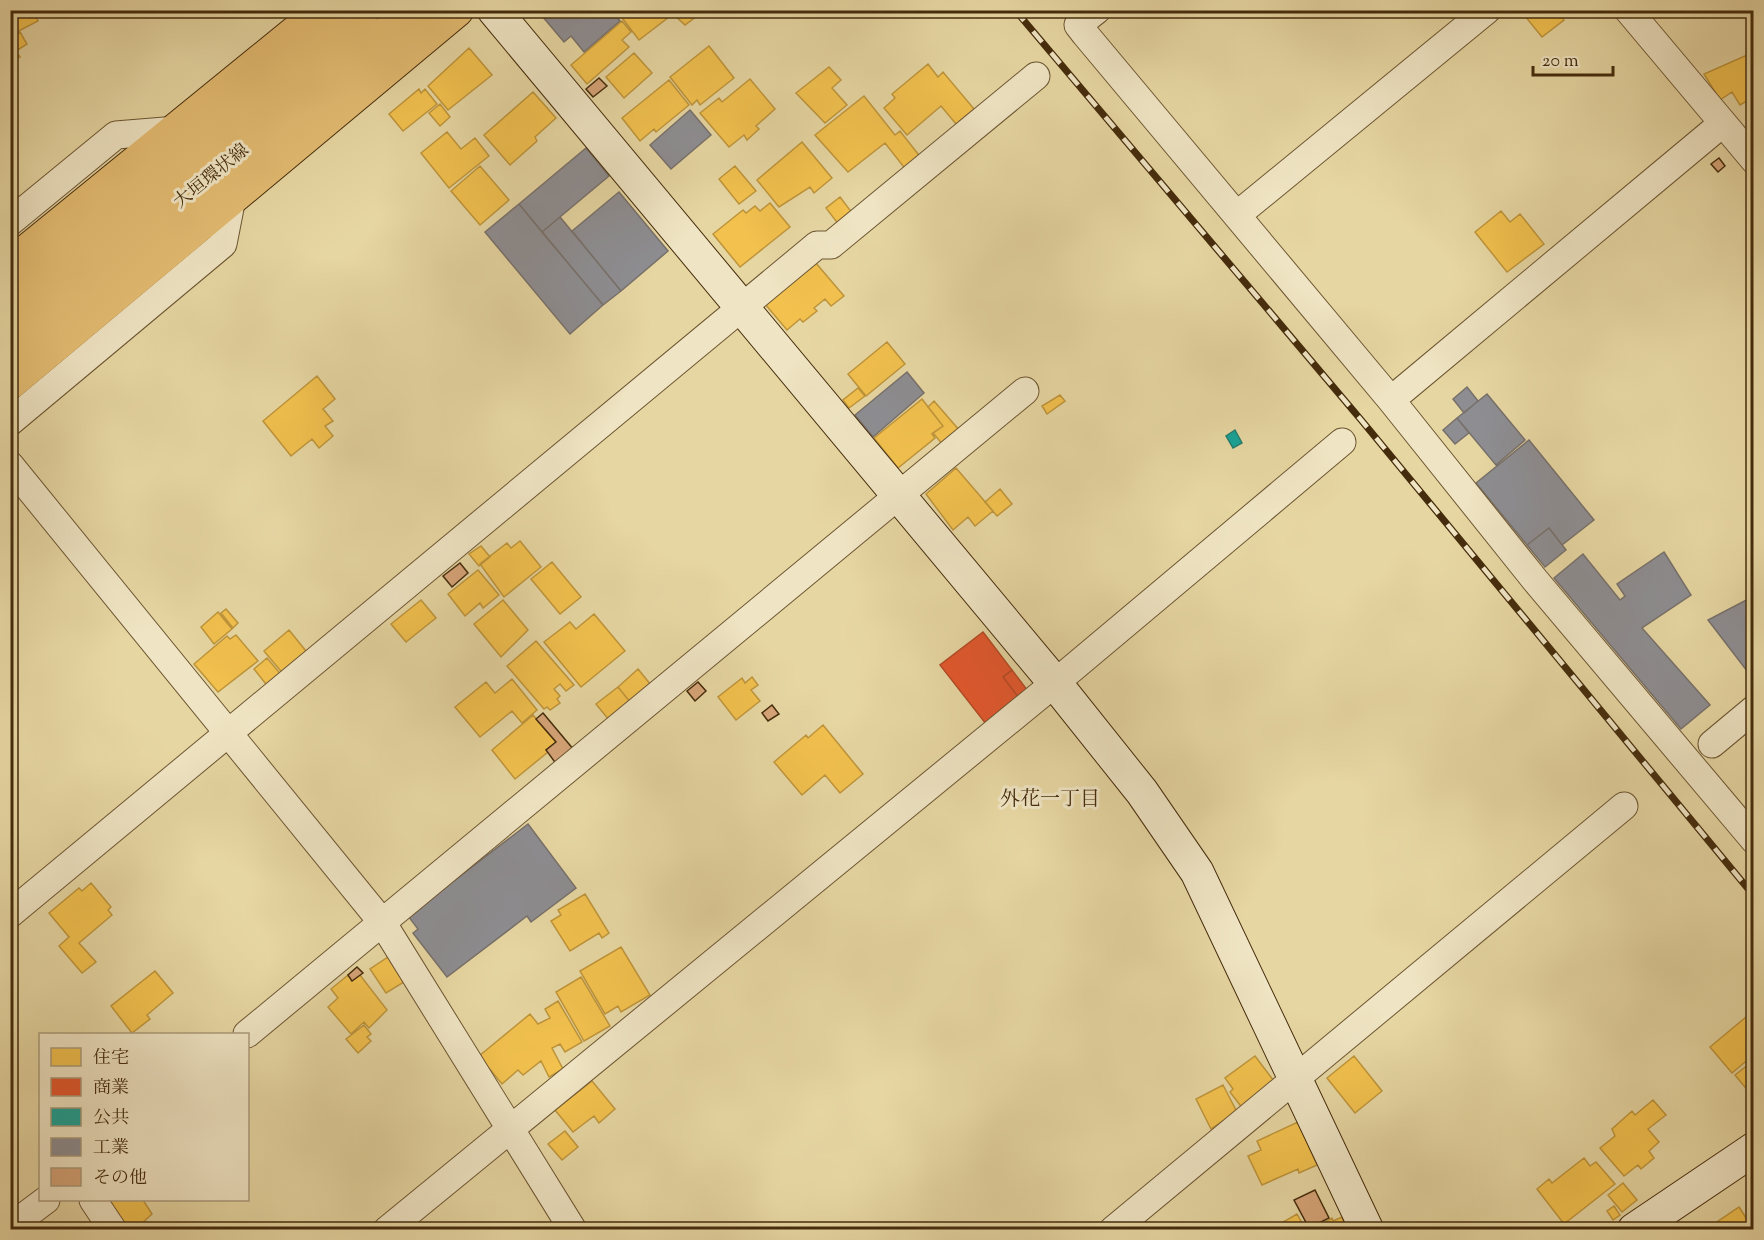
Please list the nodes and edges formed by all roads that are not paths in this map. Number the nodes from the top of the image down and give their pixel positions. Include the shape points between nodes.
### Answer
1 (323, 10) edge
2 (363, 10) edge
3 (414, 10) edge
4 (457, 10) edge
5 (494, 10) edge
6 (1096, 10) edge
7 (1486, 10) edge
8 (1628, 10) edge
9 (1036, 76) dead end
10 (1723, 123) junction
11 (177, 130) junction
12 (1754, 160) edge
13 (232, 198) junction
14 (1237, 215) junction
15 (10, 222) edge
16 (10, 265) edge
17 (10, 302) edge
18 (744, 308) junction
19 (10, 343) edge
20 (10, 382) edge
21 (1025, 391) dead end
22 (1391, 400) junction
23 (10, 422) edge
24 (1342, 441) dead end
25 (10, 465) edge
26 (898, 495) junction
27 (1055, 683) junction
28 (1754, 709) edge
29 (230, 734) junction
30 (1712, 744) dead end
31 (1624, 806) dead end
32 (1754, 840) edge
33 (10, 914) edge
34 (382, 922) junction
35 (249, 1033) edge
36 (1296, 1078) junction
37 (511, 1128) junction
38 (1754, 1149) edge
39 (45, 1201) edge
40 (94, 1201) edge
41 (1651, 1225) edge
42 (10, 1227) edge
43 (113, 1230) edge
44 (387, 1230) edge
45 (573, 1230) edge
46 (1113, 1230) edge
47 (1367, 1230) edge

1 - 11 main road
2 - 17 main road, 大垣環状線
3 - 19 main road, 大垣環状線
4 - 13 main road
5 - 18 street
6 - 14 street via 1078,25
7 - 14 street
8 - 10 street
9 - 18 street via 831,245 817,245
10 - 12 street
10 - 22 street
11 - 15 street via 116,135
11 - 16 main road
13 - 20 main road
13 - 23 street via 223,244
14 - 22 street
18 - 26 street
18 - 29 street
21 - 26 street
22 - 32 street via 1535,580
24 - 27 street
25 - 29 street
26 - 27 street
26 - 34 street
27 - 36 street via 1142,792 1197,872
27 - 37 street
28 - 30 street
29 - 33 street
29 - 34 street
31 - 36 street
34 - 35 street
34 - 37 street
36 - 46 street
36 - 47 street
37 - 44 street
37 - 45 street
38 - 41 street
39 - 42 street
40 - 43 street

